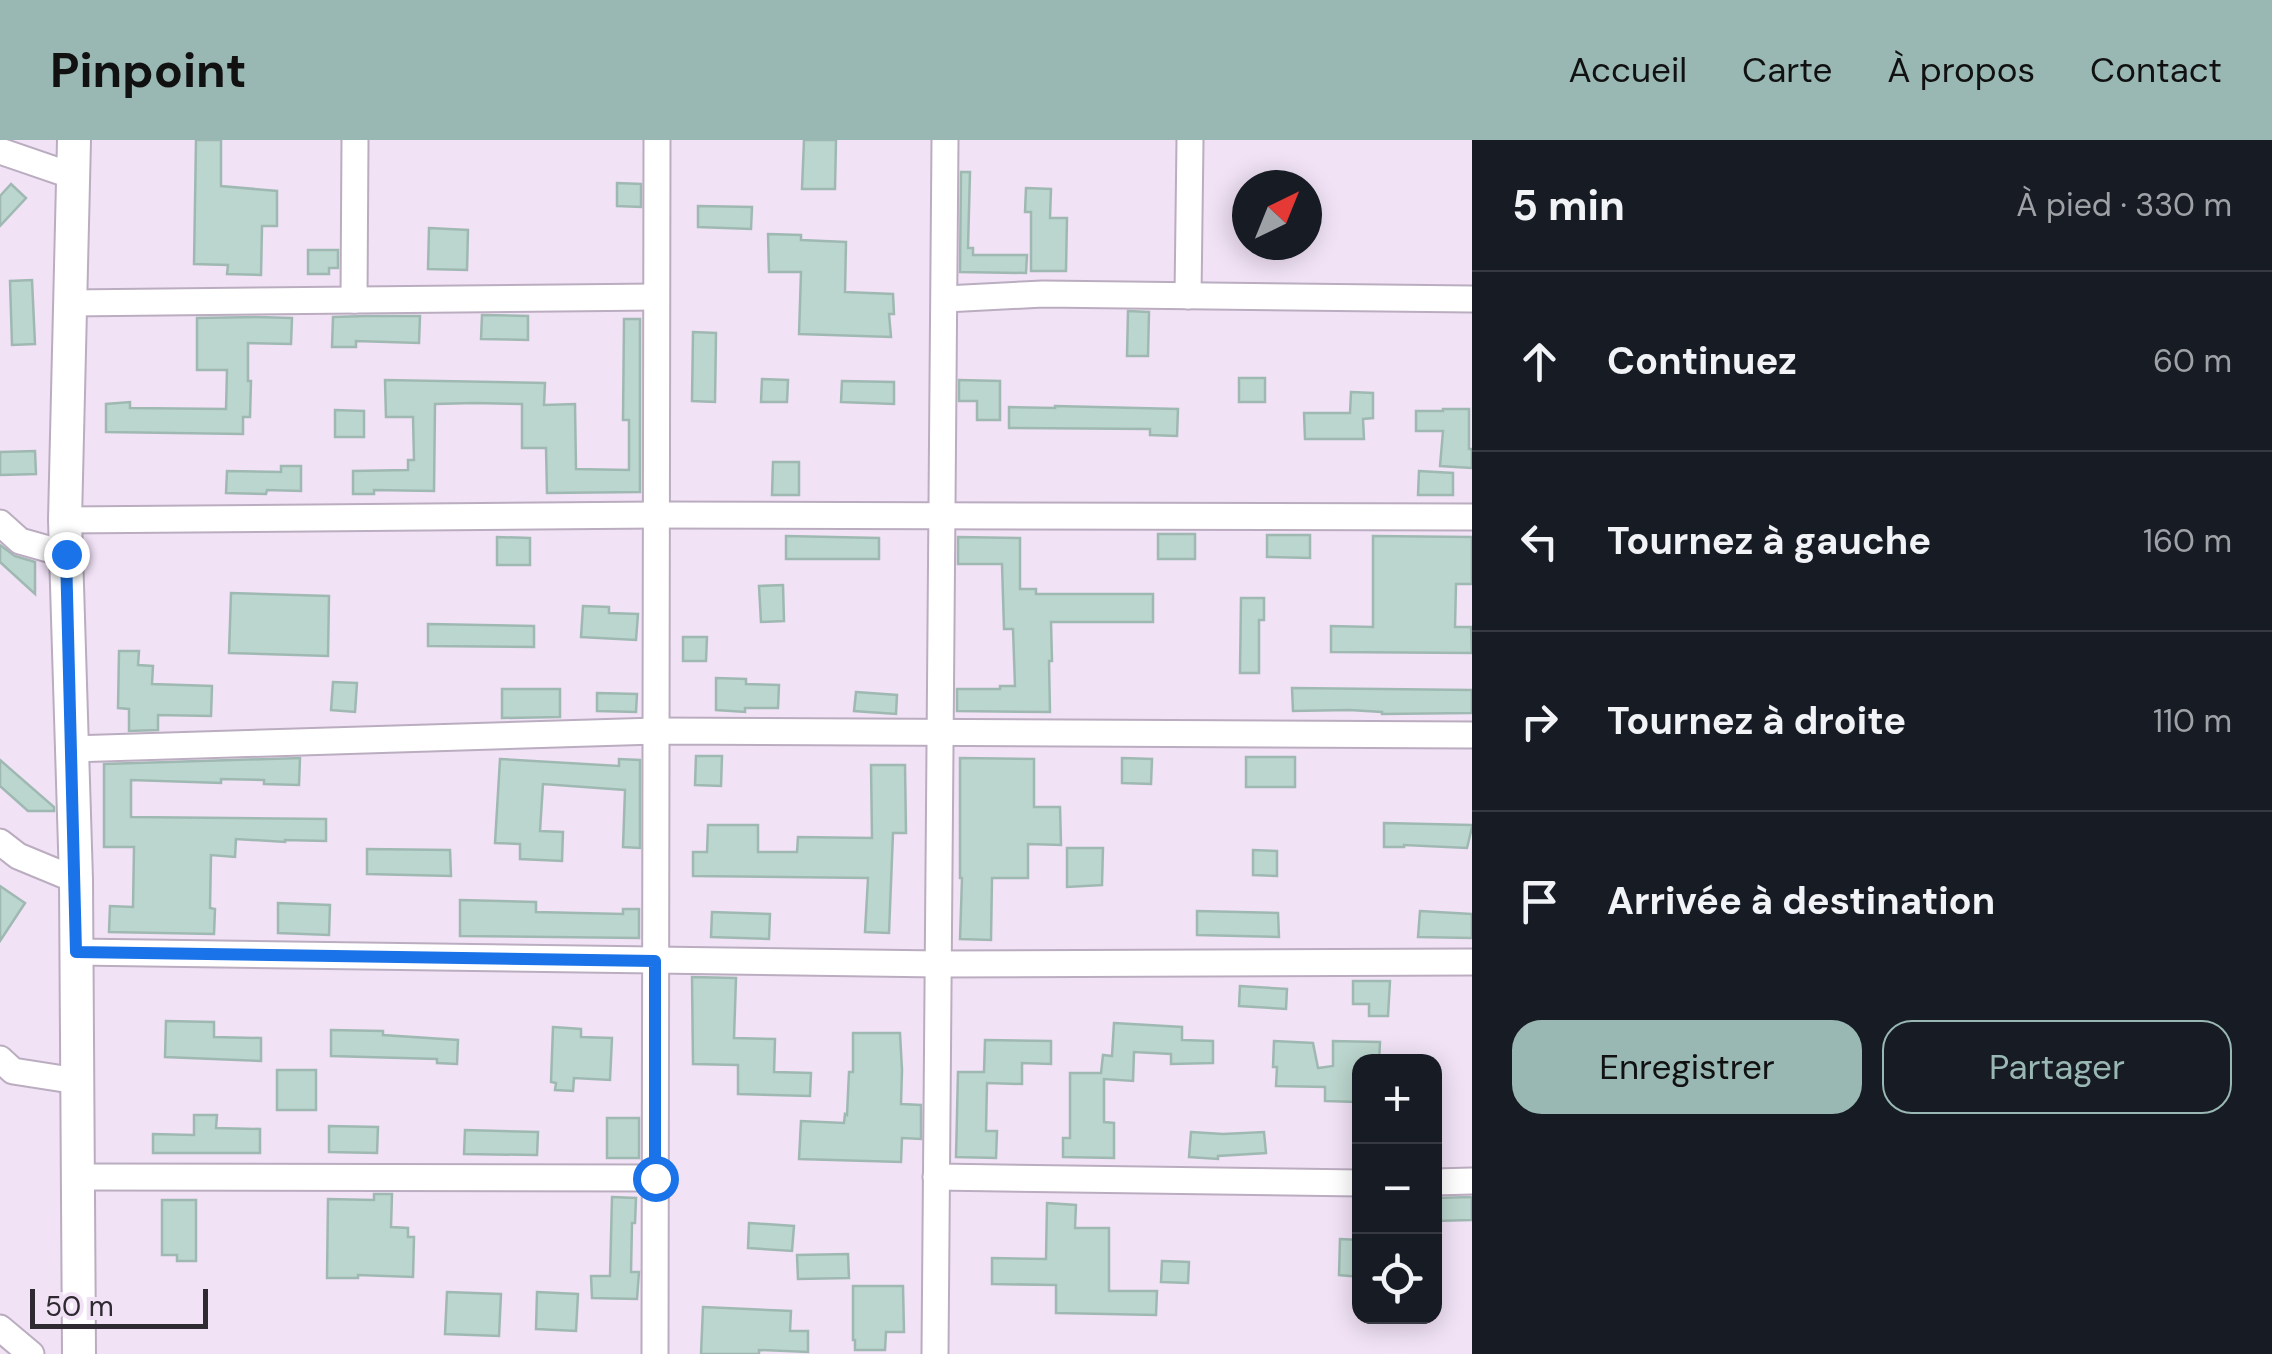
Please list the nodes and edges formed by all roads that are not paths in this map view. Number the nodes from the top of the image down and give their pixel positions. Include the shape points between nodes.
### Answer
1 (74, 140) edge
2 (355, 140) edge
3 (657, 140) edge
4 (945, 140) edge
5 (1190, 140) edge
6 (0, 151) edge
7 (73, 176) junction
8 (1188, 296) junction
9 (656, 298) junction
10 (945, 299) junction
11 (1472, 299) edge
12 (354, 300) junction
13 (70, 303) junction
14 (656, 515) junction
15 (943, 516) junction
16 (1472, 517) edge
17 (65, 520) junction
18 (0, 523) edge
19 (66, 554) junction
20 (656, 730) junction
21 (941, 732) junction
22 (1472, 735) edge
23 (71, 749) junction
24 (0, 842) edge
25 (76, 880) junction
26 (76, 952) junction
27 (655, 961) junction
28 (1472, 962) edge
29 (939, 964) junction
30 (0, 1059) edge
31 (78, 1080) junction
32 (78, 1177) junction
33 (936, 1177) junction
34 (655, 1178) junction
35 (1472, 1181) edge
36 (1352, 1182) edge
37 (1442, 1182) edge
38 (0, 1328) edge
39 (30, 1354) edge
40 (79, 1354) edge
41 (654, 1354) edge
42 (935, 1354) edge

1 - 7 street
2 - 12 street
3 - 9 street
4 - 10 street
5 - 8 street
6 - 7 street
7 - 13 street
8 - 10 street
8 - 11 street
9 - 12 street
9 - 14 street
10 - 15 street
12 - 13 street
13 - 17 street
14 - 15 street
14 - 17 street
14 - 20 street
15 - 16 street
15 - 21 street
17 - 19 street
18 - 19 street via 20,541
19 - 23 street
20 - 21 street
20 - 23 street
20 - 27 street
21 - 22 street
21 - 29 street
23 - 25 street
24 - 25 street
25 - 26 street
26 - 27 street
26 - 31 street
27 - 29 street
27 - 34 street
28 - 29 street
29 - 33 street
30 - 31 street via 13,1071
31 - 32 street
32 - 34 street
32 - 40 street
33 - 36 street
33 - 42 street
34 - 41 street
35 - 37 street
38 - 39 street

